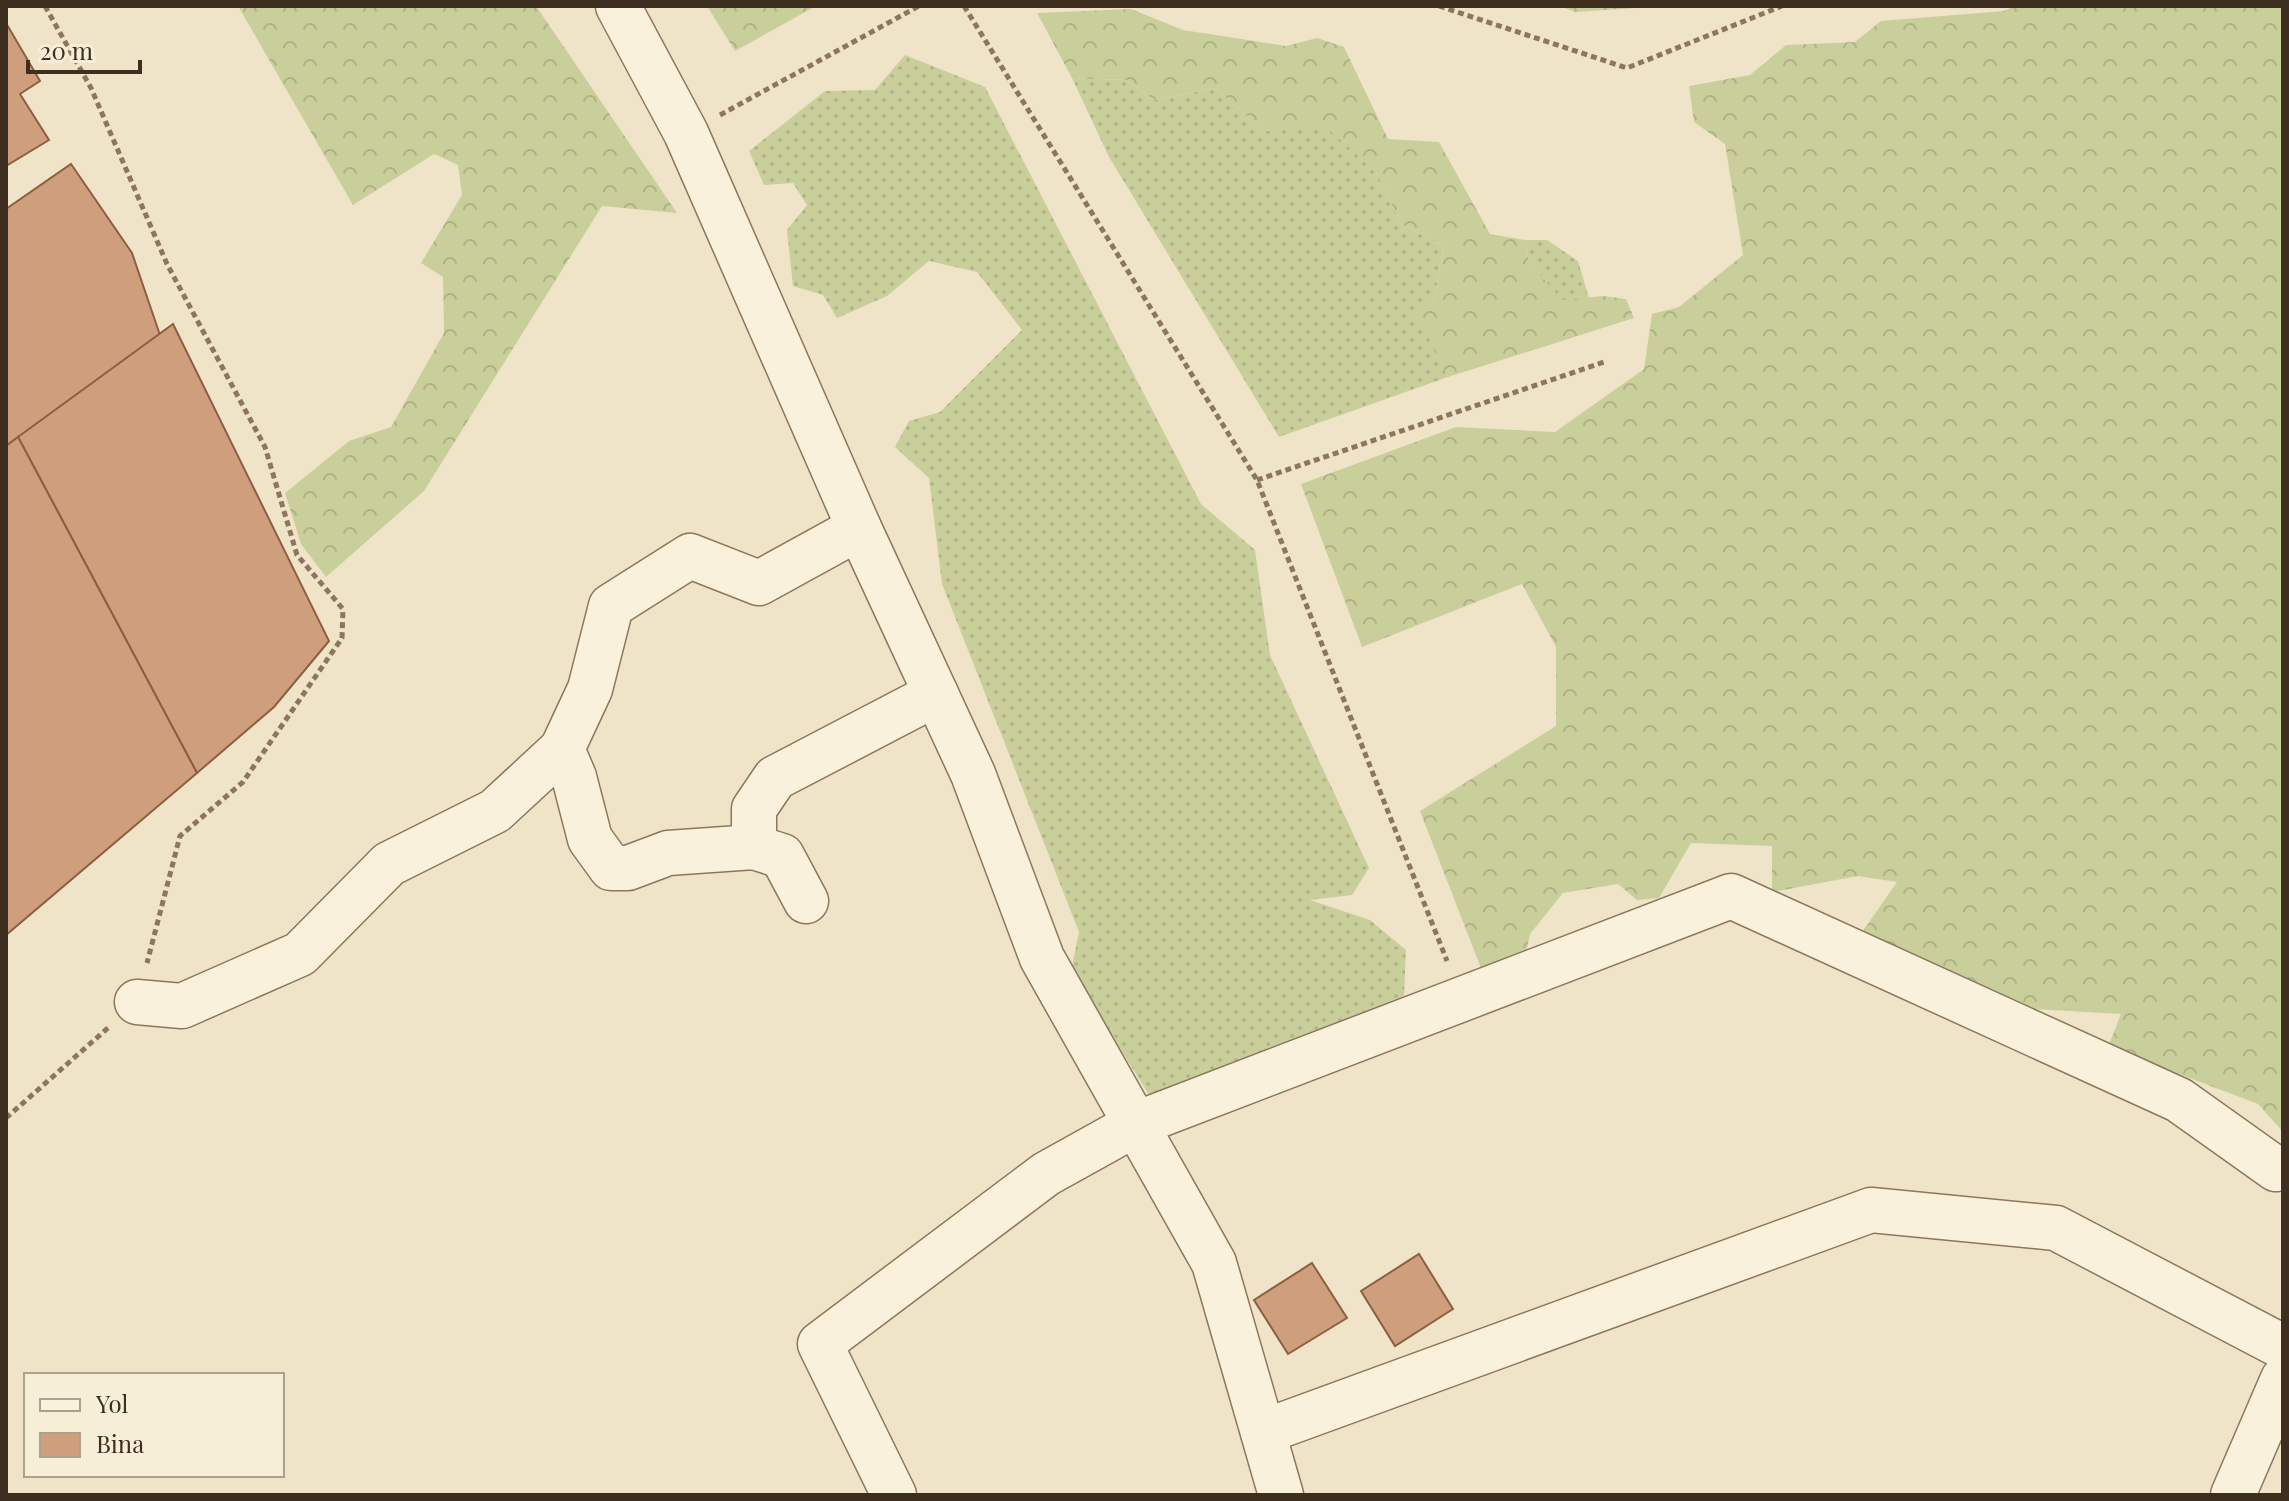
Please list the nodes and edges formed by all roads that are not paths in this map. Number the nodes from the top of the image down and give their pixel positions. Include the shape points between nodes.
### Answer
1 (618, 6) edge
2 (859, 528) junction
3 (936, 694) junction
4 (562, 749) junction
5 (754, 847) junction
6 (806, 901) dead end
7 (137, 1002) road end
8 (1136, 1124) junction
9 (2276, 1169) dead end
10 (2283, 1347) edge
11 (2283, 1379) edge
12 (1263, 1432) junction
13 (894, 1495) edge
14 (1281, 1495) edge
15 (2233, 1495) edge

1 - 2 street via 686,133
2 - 3 street
2 - 4 street via 759,583 690,556 611,606 590,689
3 - 5 street via 775,778 754,809
3 - 8 street via 973,774 1042,958
4 - 5 street via 590,839 611,868 628,868 668,853
4 - 7 street via 495,811 389,864 300,954 182,1006
5 - 6 street via 782,856
8 - 9 street via 1731,896 2179,1100
8 - 12 street via 1214,1263
8 - 13 street via 1046,1174 820,1344
10 - 12 street via 2056,1228 1871,1210
11 - 15 street
12 - 14 street

